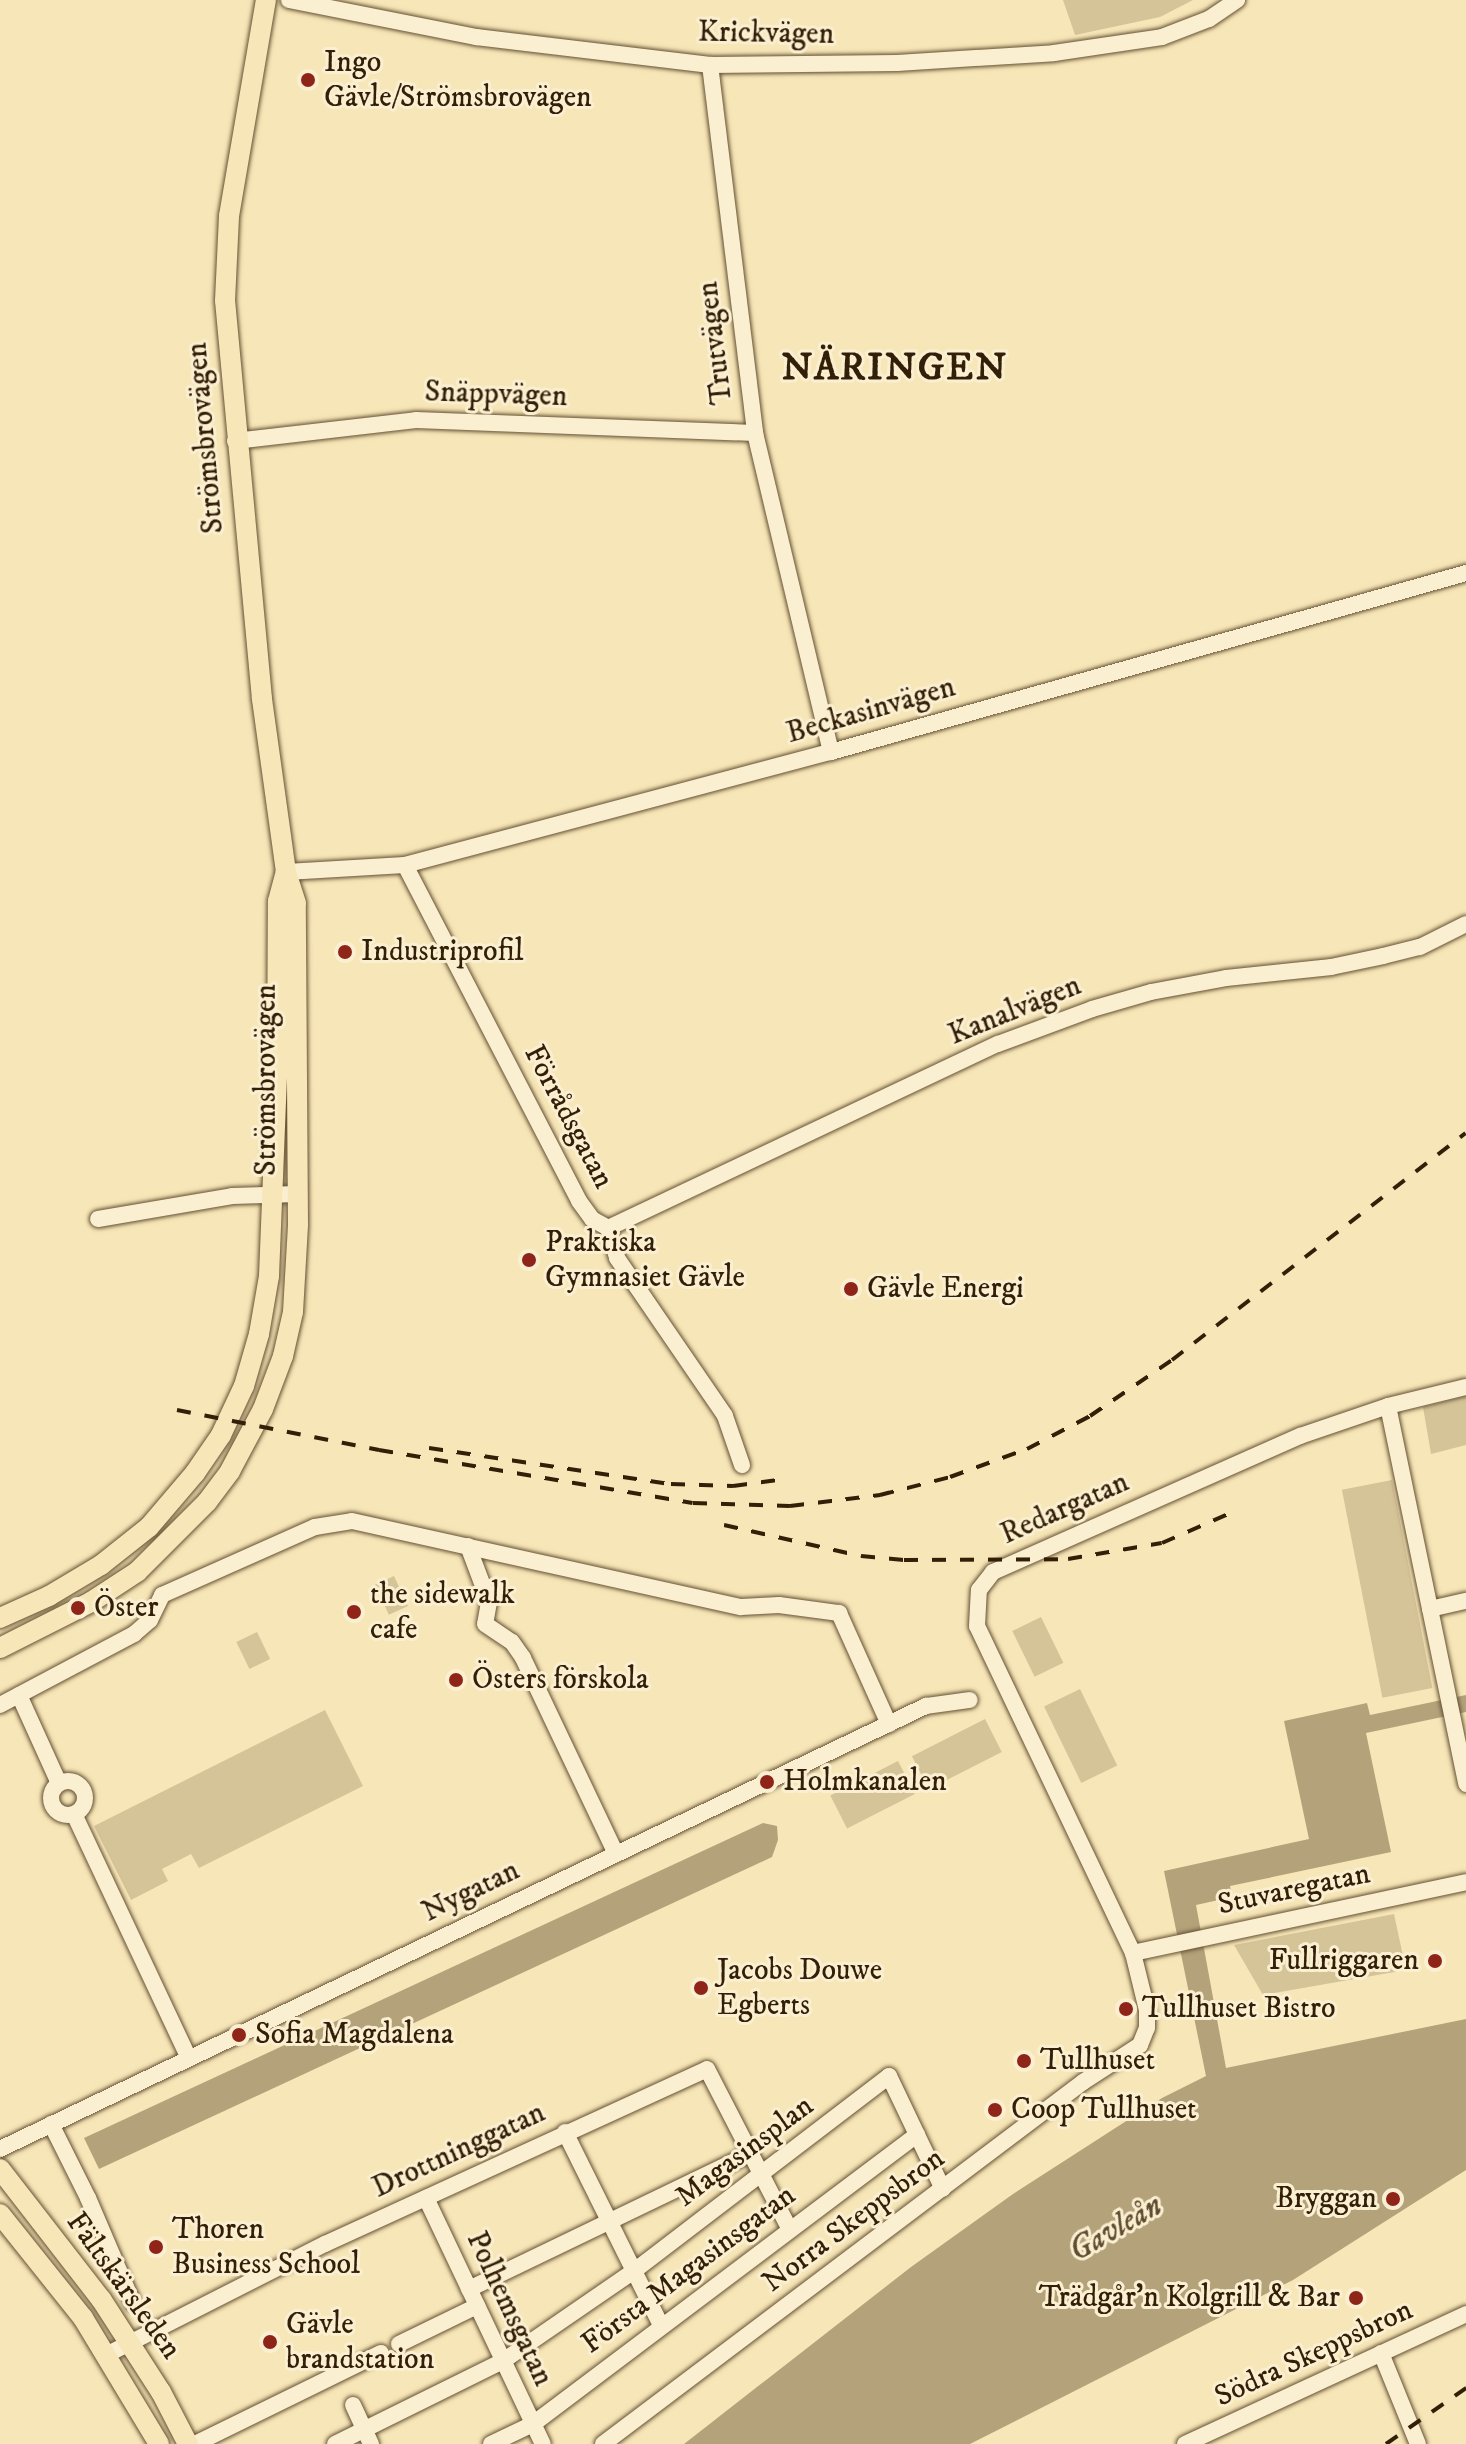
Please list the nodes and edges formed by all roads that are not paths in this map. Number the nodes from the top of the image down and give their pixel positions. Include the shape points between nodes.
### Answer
1 (266, 0) edge
2 (289, 0) edge
3 (1237, 0) edge
4 (710, 65) junction
5 (755, 433) junction
6 (235, 441) junction
7 (1466, 573) edge
8 (831, 752) junction
9 (405, 865) junction
10 (286, 872) junction
11 (1466, 924) edge
12 (274, 1194) junction
13 (297, 1194) junction
14 (98, 1219) dead end
15 (608, 1228) junction
16 (1466, 1387) edge
17 (1388, 1406) junction
18 (742, 1465) dead end
19 (468, 1546) junction
20 (1466, 1601) edge
21 (1430, 1609) junction
22 (0, 1618) edge
23 (0, 1648) edge
24 (19, 1695) junction
25 (970, 1700) dead end
26 (0, 1705) edge
27 (889, 1724) junction
28 (1466, 1784) edge
29 (616, 1854) junction
30 (1466, 1882) edge
31 (1133, 1953) junction
32 (1140, 2045) joint
33 (189, 2058) junction
34 (51, 2124) junction
35 (565, 2132) junction
36 (917, 2135) junction
37 (0, 2149) edge
38 (751, 2153) junction
39 (0, 2169) edge
40 (763, 2175) junction
41 (943, 2189) junction
42 (426, 2198) junction
43 (0, 2214) edge
44 (609, 2223) junction
45 (789, 2228) junction
46 (634, 2271) junction
47 (469, 2289) junction
48 (133, 2303) dead end
49 (477, 2306) junction
50 (1466, 2314) edge
51 (661, 2325) junction
52 (129, 2341) junction
53 (399, 2344) dead end
54 (381, 2353) dead end
55 (1381, 2353) junction
56 (108, 2354) junction
57 (503, 2361) junction
58 (353, 2405) dead end
59 (533, 2424) junction
60 (368, 2436) edge
61 (159, 2444) edge
62 (188, 2444) edge
63 (195, 2444) edge
64 (335, 2444) edge
65 (491, 2444) edge
66 (543, 2444) edge
67 (603, 2444) edge
68 (1185, 2444) edge
69 (1418, 2444) edge

1 - 6 main road, Strömsbrovägen via 229,216 225,301
2 - 4 street, Krickvägen via 476,37
3 - 4 street, Krickvägen via 1209,19 1162,37 1054,53 897,63
4 - 5 street, Trutvägen
5 - 6 street, Snäppvägen via 416,420
5 - 8 street, Trutvägen
6 - 10 main road, Strömsbrovägen
7 - 8 street, Beckasinvägen
8 - 9 street, Beckasinvägen
9 - 10 street, Beckasinvägen
9 - 15 street, Förrådsgatan via 579,1201 592,1219
10 - 12 main road, Strömsbrovägen via 278,901
10 - 13 main road, Strömsbrovägen via 296,903
11 - 15 street, Kanalvägen via 1420,947 1383,956 1226,978 1092,1009 998,1044
12 - 13 street, Strömsbrovägen
12 - 14 street, Strömsbrovägen
12 - 22 main road, Strömsbrovägen via 259,1334 244,1386 221,1435 149,1527 101,1565
13 - 23 main road, Strömsbrovägen via 293,1312 283,1356 263,1409 230,1471 171,1541 137,1572
15 - 18 street, Förrådsgatan via 617,1258 725,1416
16 - 17 street, Redargatan
17 - 21 street
17 - 31 street, Redargatan via 1300,1436 1016,1560 993,1572 979,1590 975,1611 984,1644
19 - 24 street via 352,1521 315,1527 162,1595 150,1620 134,1634
19 - 27 street via 741,1607 779,1605 839,1613
19 - 29 street via 489,1602 485,1624 512,1642 523,1658
20 - 21 street
21 - 28 street
24 - 26 street
24 - 33 street via 59,1783 52,1793 53,1805 62,1814 74,1814
25 - 27 street, Nygatan via 926,1706
27 - 29 street, Nygatan
29 - 33 street, Nygatan
30 - 31 street, Stuvaregatan
31 - 32 street, Redargatan via 1147,2010
32 - 41 street, Norra Skeppsbron
33 - 34 street, Nygatan
34 - 37 street, Nygatan
34 - 48 street
35 - 38 street, Drottninggatan via 707,2069
35 - 42 street, Drottninggatan
35 - 44 street
36 - 40 street, Magasinsplan via 889,2076
36 - 41 street
36 - 45 street, Första Magasinsgatan
38 - 40 street
38 - 44 street
39 - 52 main road, Fältskärsleden
40 - 45 street
40 - 46 street, Magasinsplan
41 - 67 street, Norra Skeppsbron
42 - 47 street, Polhemsgatan
42 - 52 street, Drottninggatan
43 - 56 main road, Fältskärsleden
44 - 46 street
44 - 47 street
45 - 51 street, Första Magasinsgatan
46 - 51 street
46 - 57 street, Magasinsplan
47 - 49 street, Polhemsgatan
49 - 53 street
49 - 57 street, Polhemsgatan
50 - 55 street, Södra Skeppsbron
51 - 59 street, Första Magasinsgatan
52 - 56 street, Drottninggatan
52 - 62 main road, Fältskärsleden
54 - 63 street
55 - 68 street, Södra Skeppsbron
55 - 69 street
56 - 61 main road, Fältskärsleden
57 - 59 street, Polhemsgatan
57 - 60 street, Magasinsplan
58 - 60 street
59 - 65 street, Första Magasinsgatan
59 - 66 street, Polhemsgatan
60 - 64 street, Magasinsplan

